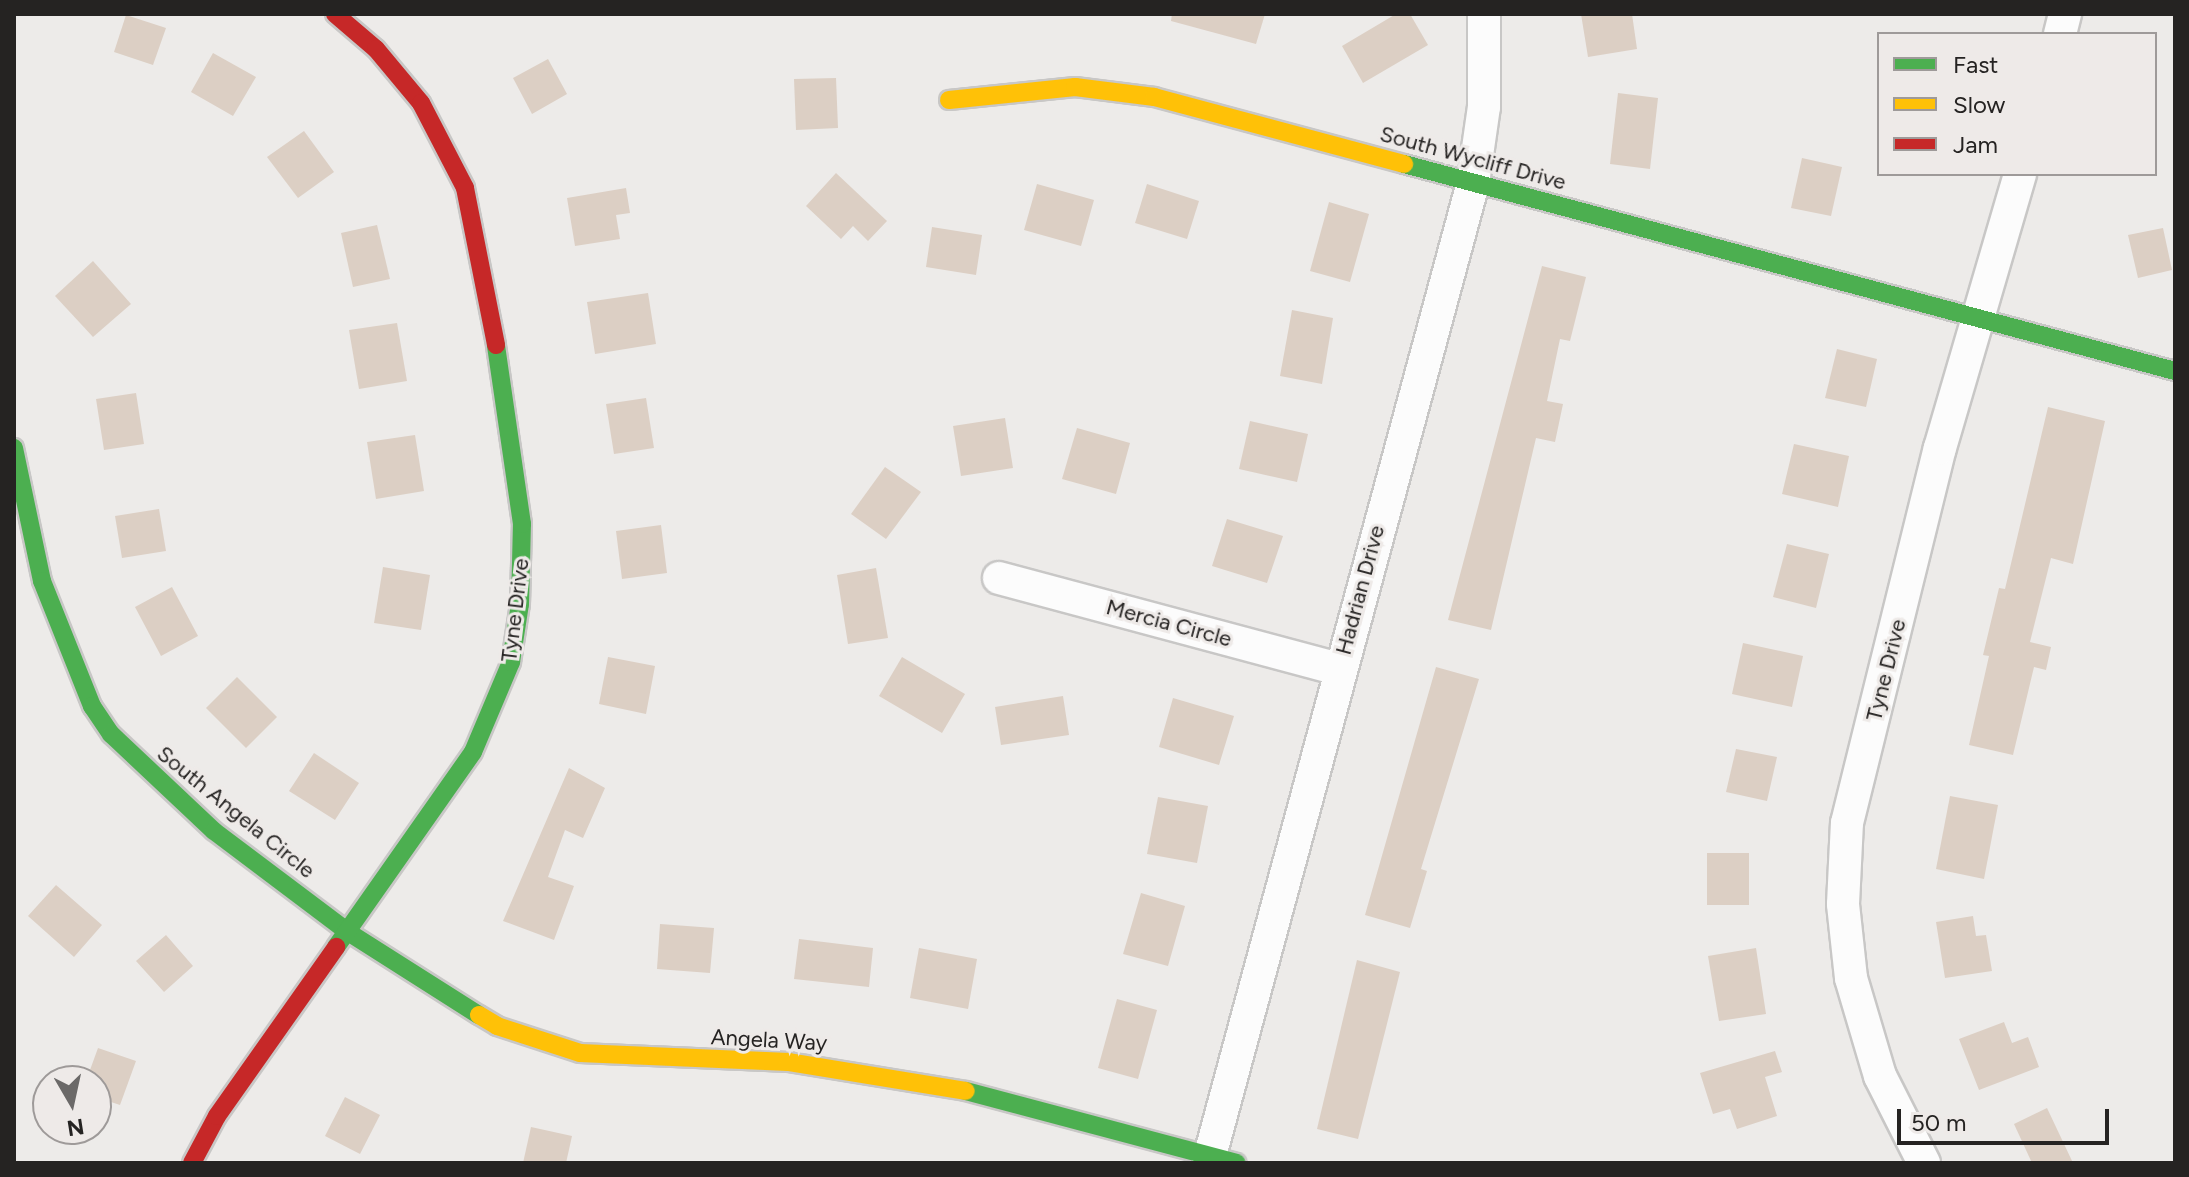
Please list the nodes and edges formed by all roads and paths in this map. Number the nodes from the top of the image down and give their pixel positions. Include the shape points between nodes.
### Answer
1 (335, 14) edge
2 (1484, 14) edge
3 (949, 100) dead end
4 (2019, 176) edge
5 (1473, 183) junction
6 (1979, 319) junction
7 (2175, 371) edge
8 (14, 448) edge
9 (999, 578) dead end
10 (1339, 669) junction
11 (348, 932) junction
12 (1218, 1161) edge
13 (192, 1163) edge
14 (1924, 1163) edge

1 - 11 street, Tyne Drive via 376,49 421,103 465,188 491,314 523,567 511,662 484,729 450,790
2 - 5 street, Hadrian Drive via 1484,107
3 - 5 street, South Wycliff Drive via 1043,87 1112,90
4 - 6 street, Tyne Drive
5 - 6 street, South Wycliff Drive
5 - 10 street, Hadrian Drive
6 - 7 street, South Wycliff Drive
6 - 14 street, Tyne Drive via 1940,448 1844,852 1844,917 1859,1008 1880,1076
8 - 11 street, South Angela Circle via 42,581 92,706 111,734 192,813
9 - 10 street, Mercia Circle
10 - 12 street, Hadrian Drive
11 - 12 street, Angela Way via 497,1026 549,1046 620,1058 789,1062 865,1070 985,1095
11 - 13 street, Tyne Drive via 217,1116

